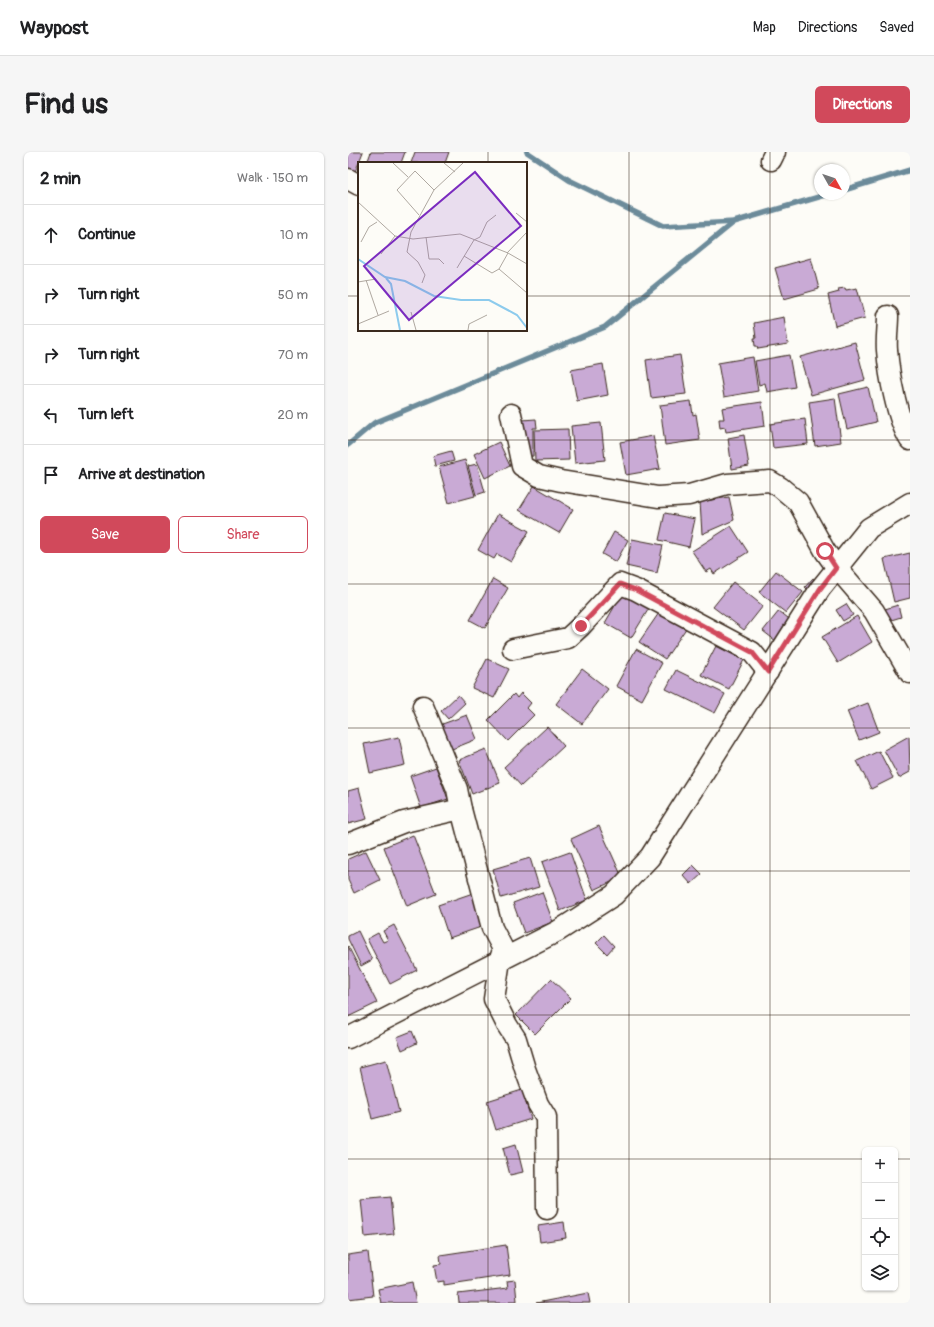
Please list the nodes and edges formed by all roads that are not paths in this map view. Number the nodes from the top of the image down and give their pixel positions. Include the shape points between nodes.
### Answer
1 (348, 179) edge
2 (358, 184) edge
3 (888, 316) dead end
4 (511, 414) dead end
5 (910, 440) edge
6 (910, 503) edge
7 (836, 568) junction
8 (513, 649) dead end
9 (768, 672) junction
10 (910, 673) edge
11 (424, 706) dead end
12 (460, 809) junction
13 (348, 844) edge
14 (500, 960) junction
15 (348, 1038) edge
16 (547, 1209) dead end

1 - 2 street
3 - 5 street via 887,350 892,379 898,411
4 - 7 street via 522,466 540,476 658,497 689,494 727,484 770,481 798,502
6 - 7 street via 869,528
7 - 9 street
7 - 10 street via 874,611
8 - 9 street via 568,638 620,584 752,652
9 - 14 street via 650,857 614,895 558,931
11 - 12 street via 457,789
12 - 13 street via 404,822
12 - 14 street via 492,928 503,949
14 - 15 street
14 - 16 street via 494,1000 516,1039 538,1104 546,1117

